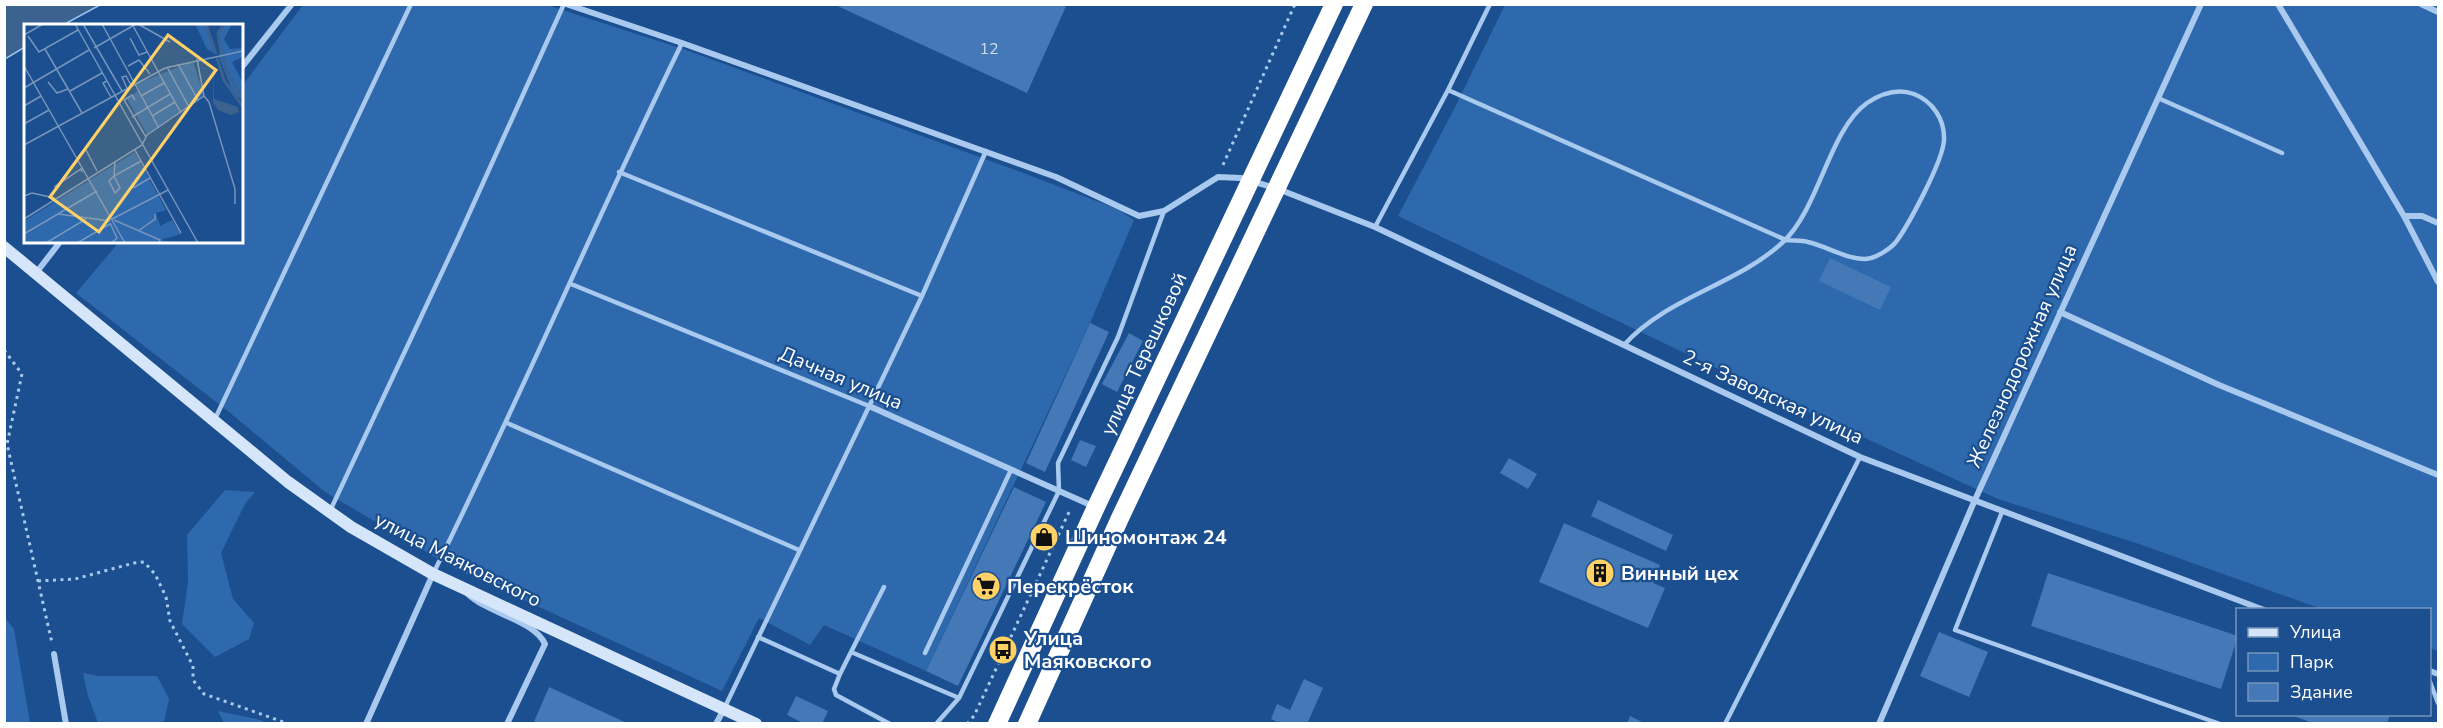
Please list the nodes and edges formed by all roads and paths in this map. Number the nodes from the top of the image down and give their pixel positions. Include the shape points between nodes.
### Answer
1 (292, 4) edge
2 (411, 4) edge
3 (565, 4) edge
4 (1295, 4) edge
5 (1334, 4) edge
6 (1364, 4) edge
7 (1490, 4) edge
8 (2200, 4) edge
9 (2278, 4) edge
10 (2421, 4) edge
11 (2439, 12) edge
12 (682, 43) junction
13 (243, 66) edge
14 (1448, 90) junction
15 (2158, 99) junction
16 (986, 152) junction
17 (2282, 153) dead end
18 (619, 172) junction
19 (1218, 177) junction
20 (1251, 181) junction
21 (1278, 189) junction
22 (1164, 211) junction
23 (2404, 216) junction
24 (2439, 223) edge
25 (1375, 227) junction
26 (1786, 240) junction
27 (59, 243) edge
28 (4, 247) edge
29 (36, 273) junction
30 (2439, 282) edge
31 (571, 284) junction
32 (922, 296) junction
33 (2060, 312) junction
34 (1624, 345) junction
35 (4, 350) edge
36 (869, 406) junction
37 (214, 422) junction
38 (507, 423) junction
39 (1860, 457) junction
40 (1011, 470) junction
41 (2439, 475) edge
42 (1059, 491) junction
43 (1076, 498) junction
44 (1974, 502) junction
45 (1096, 507) junction
46 (2002, 512) junction
47 (330, 513) junction
48 (799, 550) junction
49 (433, 574) junction
50 (38, 581) junction
51 (459, 586) junction
52 (884, 587) dead end
53 (2261, 608) edge
54 (758, 637) junction
55 (851, 652) junction
56 (925, 653) dead end
57 (54, 654) joint
58 (840, 674) junction
59 (2431, 684) edge
60 (958, 698) junction
61 (2439, 703) edge
62 (724, 709) junction
63 (66, 723) edge
64 (290, 723) edge
65 (366, 723) edge
66 (507, 723) edge
67 (716, 723) edge
68 (756, 723) edge
69 (890, 723) edge
70 (936, 723) edge
71 (967, 723) edge
72 (997, 723) edge
73 (1027, 723) edge
74 (1725, 723) edge
75 (1879, 723) edge
76 (2220, 723) edge

1 - 13 street
2 - 37 lane
3 - 12 street
3 - 47 lane
4 - 19 path
5 - 20 highway, улица Терешковой
6 - 21 highway
7 - 14 lane
8 - 15 street, Железнодорожная улица
9 - 23 street
10 - 11 street
12 - 16 street
12 - 18 lane
14 - 25 lane
14 - 26 lane
15 - 17 lane
15 - 33 street, Железнодорожная улица
16 - 22 street via 1056,177 1139,216
16 - 32 lane
18 - 31 lane
18 - 32 lane
19 - 20 street, 2-я Заводская улица
19 - 22 street
20 - 21 street, 2-я Заводская улица
20 - 45 highway, улица Терешковой
21 - 25 street, 2-я Заводская улица
21 - 73 highway via 1120,518
22 - 42 lane via 1118,337 1058,462
23 - 24 street via 2422,216
23 - 30 street
25 - 34 street, 2-я Заводская улица
26 - 26 lane via 1807,241 1865,259 1895,243 1934,175 1944,140 1939,114 1922,97 1904,90 1884,93 1865,104 1840,139 1803,216
26 - 34 lane via 1768,255 1652,319
27 - 29 street
28 - 29 street, улица Маяковского
29 - 37 street, улица Маяковского
31 - 36 lane, Дачная улица
31 - 38 lane
32 - 36 lane
33 - 41 street via 2219,385
33 - 44 street, Железнодорожная улица
34 - 39 street, 2-я Заводская улица
35 - 50 path via 22,374 7,444
36 - 40 street, Дачная улица
36 - 48 lane
37 - 47 street, улица Маяковского
38 - 48 lane
38 - 49 lane
39 - 44 street, 2-я Заводская улица
39 - 74 lane
40 - 42 street, Дачная улица
40 - 56 lane
42 - 43 street, Дачная улица
42 - 60 lane
43 - 45 street, Дачная улица
43 - 71 path via 974,716
44 - 46 street, 2-я Заводская улица
44 - 75 street, Железнодорожная улица
45 - 72 highway, улица Терешковой
46 - 53 street, 2-я Заводская улица
46 - 76 lane via 1955,630
47 - 49 street, улица Маяковского
48 - 54 lane
49 - 51 street, улица Маяковского
49 - 65 street
50 - 57 path
50 - 64 path via 75,579 144,562 166,597 170,621 193,666 194,680 204,694
51 - 62 street, улица Маяковского
51 - 66 street via 478,604 540,633 545,644
52 - 55 lane
54 - 58 lane
54 - 62 lane
55 - 58 lane
55 - 60 lane
57 - 63 street
58 - 69 lane via 834,689 836,695
59 - 61 lane
60 - 70 lane
62 - 67 street
62 - 68 street, улица Маяковского

